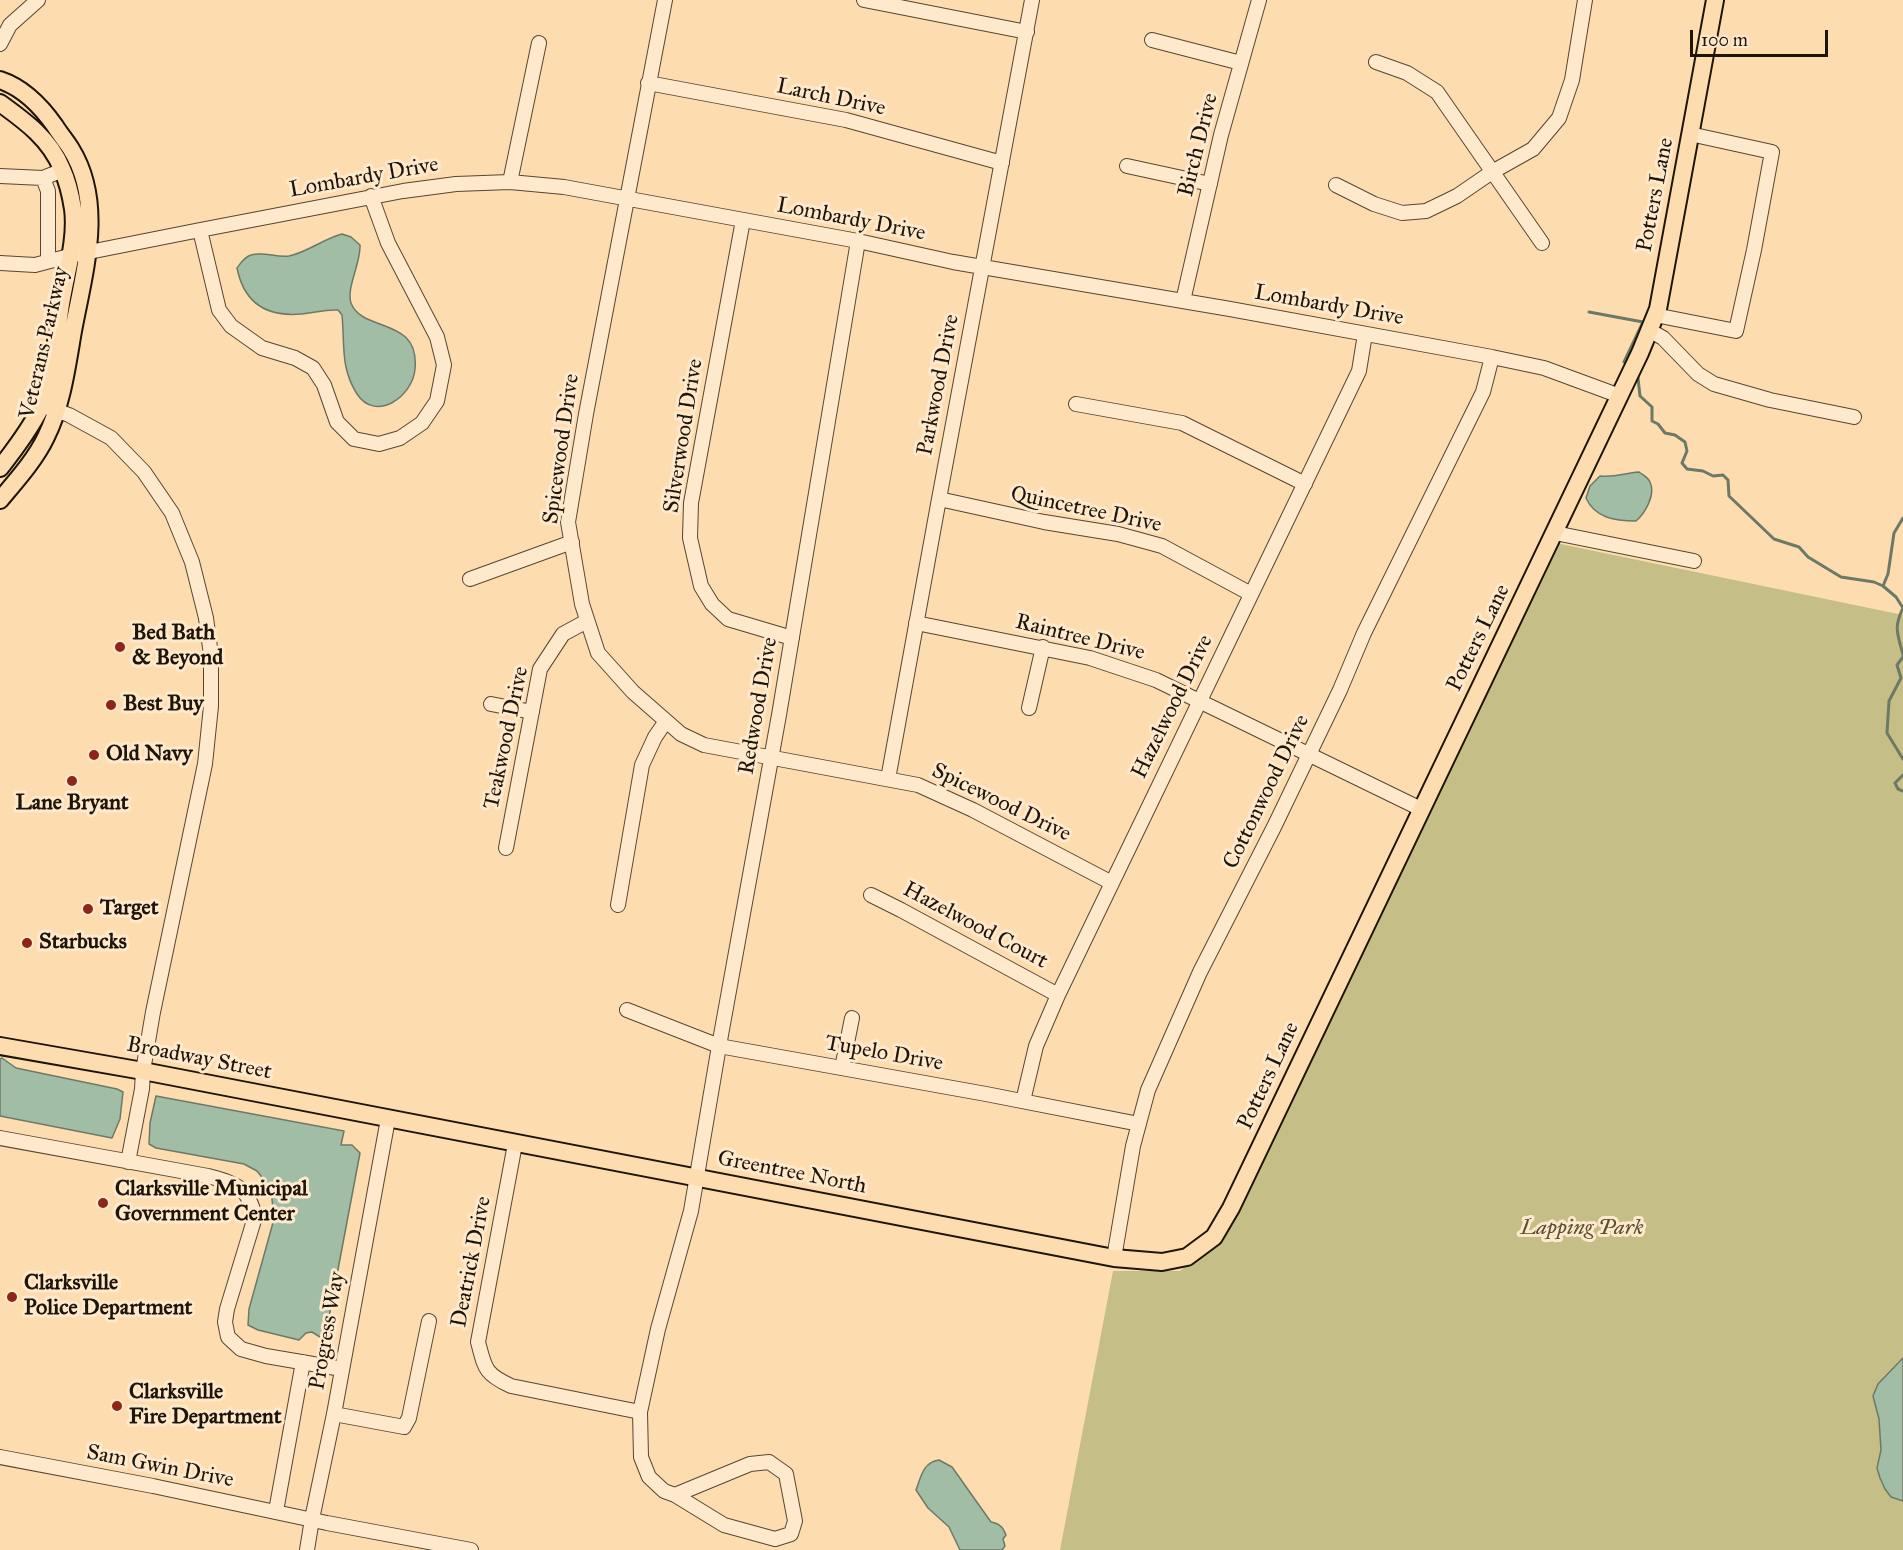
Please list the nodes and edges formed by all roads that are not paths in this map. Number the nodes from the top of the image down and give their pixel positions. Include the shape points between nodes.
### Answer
1 (38, 0) edge
2 (665, 0) edge
3 (864, 0) edge
4 (1032, 0) edge
5 (1259, 0) edge
6 (1585, 0) edge
7 (1715, 0) edge
8 (1026, 32) junction
9 (2, 36) edge
10 (1152, 40) dead end
11 (539, 43) dead end
12 (1376, 62) dead end
13 (1241, 63) junction
14 (0, 80) edge
15 (648, 83) junction
16 (0, 104) edge
17 (1690, 134) junction
18 (1002, 163) junction
19 (1127, 166) dead end
20 (63, 170) junction
21 (1492, 172) junction
22 (0, 176) edge
23 (43, 178) junction
24 (510, 182) junction
25 (1210, 184) junction
26 (1336, 185) dead end
27 (371, 196) junction
28 (626, 199) junction
29 (743, 220) junction
30 (200, 230) junction
31 (858, 241) junction
32 (1542, 243) dead end
33 (89, 253) junction
34 (69, 256) junction
35 (48, 261) junction
36 (0, 263) edge
37 (982, 267) junction
38 (1183, 301) junction
39 (1652, 323) junction
40 (1365, 334) junction
41 (1492, 357) junction
42 (1620, 396) junction
43 (1076, 404) dead end
44 (49, 408) junction
45 (1854, 417) dead end
46 (0, 468) edge
47 (1305, 484) junction
48 (939, 499) junction
49 (0, 500) edge
50 (1555, 533) junction
51 (572, 542) junction
52 (1694, 561) dead end
53 (470, 579) dead end
54 (1251, 594) junction
55 (587, 621) junction
56 (916, 623) junction
57 (792, 638) junction
58 (1043, 648) junction
59 (1200, 701) junction
60 (491, 704) dead end
61 (1029, 708) dead end
62 (532, 712) junction
63 (666, 721) junction
64 (1309, 754) junction
65 (772, 757) junction
66 (888, 779) junction
67 (1421, 808) junction
68 (506, 848) dead end
69 (1112, 883) junction
70 (871, 896) dead end
71 (618, 905) dead end
72 (1058, 995) junction
73 (627, 1010) dead end
74 (852, 1018) dead end
75 (0, 1046) edge
76 (719, 1046) junction
77 (842, 1068) junction
78 (142, 1071) junction
79 (1023, 1101) junction
80 (388, 1119) junction
81 (1139, 1124) junction
82 (0, 1138) edge
83 (515, 1144) junction
84 (128, 1162) junction
85 (697, 1177) junction
86 (1187, 1257) joint
87 (1114, 1258) junction
88 (429, 1321) dead end
89 (303, 1362) junction
90 (342, 1369) junction
91 (640, 1412) junction
92 (334, 1414) junction
93 (0, 1457) edge
94 (675, 1495) junction
95 (276, 1511) junction
96 (312, 1519) junction
97 (307, 1550) edge
98 (471, 1550) edge

1 - 9 street
2 - 15 street, Spicewood Drive
3 - 8 street
4 - 8 street, Parkwood Drive
5 - 13 street, Birch Drive
6 - 21 street via 1572,80 1558,118 1533,149
7 - 17 main road, Potters Lane
8 - 18 street, Parkwood Drive
10 - 13 street
11 - 24 street
12 - 21 street via 1407,73 1437,92
13 - 25 street, Birch Drive
14 - 33 main road, Veterans Parkway via 43,109 72,150 90,208
15 - 18 street, Larch Drive via 846,120
15 - 28 street, Spicewood Drive
16 - 20 main road, Veterans Parkway via 25,121 50,146
17 - 39 main road, Potters Lane via 1658,309
17 - 39 street via 1772,152 1754,250 1736,331
18 - 37 street, Parkwood Drive
19 - 25 street
20 - 23 street
20 - 34 main road, Veterans Parkway via 73,208
21 - 26 street via 1426,211 1402,213
21 - 32 street
22 - 23 street
23 - 35 street via 48,191
24 - 27 street, Lombardy Drive via 456,184
24 - 28 street, Lombardy Drive
25 - 38 street, Birch Drive
27 - 30 street, Lombardy Drive
27 - 30 street via 396,260 437,337 444,365 437,401 422,423 400,438 379,444 354,439 337,422 324,385 313,368 262,348 231,326 219,310
28 - 29 street, Lombardy Drive
28 - 51 street, Spicewood Drive via 568,522
29 - 31 street, Lombardy Drive
29 - 57 street, Silverwood Drive via 691,503 690,538 701,586 712,604 728,619
30 - 33 street, Lombardy Drive
31 - 37 street, Lombardy Drive
31 - 57 street, Redwood Drive
33 - 34 street, Lombardy Drive
33 - 44 main road, Veterans Parkway via 67,368
34 - 35 street, Lombardy Drive
34 - 44 main road, Veterans Parkway via 50,375
35 - 36 street, Lombardy Drive via 35,265
37 - 38 street, Lombardy Drive
37 - 48 street, Parkwood Drive
38 - 40 street, Lombardy Drive
39 - 42 main road, Potters Lane
39 - 45 street via 1698,374 1714,384
40 - 41 street, Lombardy Drive
40 - 47 street, Hazelwood Drive via 1359,370
41 - 42 street, Lombardy Drive via 1544,368
41 - 64 street, Cottonwood Drive via 1483,392
42 - 50 main road, Potters Lane
43 - 47 street via 1182,423
44 - 46 main road, Veterans Parkway
44 - 49 main road, Veterans Parkway via 46,438
44 - 78 street via 111,438 144,472 172,513 192,562 206,618 211,706 205,764
47 - 54 street, Hazelwood Drive
48 - 54 street, Quincetree Drive via 1162,546
48 - 56 street, Parkwood Drive
50 - 52 street
50 - 67 main road, Potters Lane
51 - 53 street
51 - 55 street, Spicewood Drive
54 - 59 street, Hazelwood Drive
55 - 62 street, Teakwood Drive via 563,634 549,653 540,669
55 - 63 street, Spicewood Drive via 598,653
56 - 58 street, Raintree Drive
56 - 66 street, Parkwood Drive
57 - 65 street, Redwood Drive
58 - 59 street, Raintree Drive via 1145,676
58 - 61 street
59 - 64 street, Raintree Drive
59 - 69 street, Hazelwood Drive
60 - 62 street
62 - 68 street, Teakwood Drive
63 - 65 street, Spicewood Drive via 704,745
63 - 71 street via 642,765
64 - 67 street, Raintree Drive
64 - 81 street, Cottonwood Drive via 1200,972 1148,1090
65 - 66 street, Spicewood Drive
65 - 76 street, Redwood Drive
66 - 69 street, Spicewood Drive via 918,784
67 - 86 main road, Potters Lane via 1231,1208 1214,1237
69 - 72 street, Hazelwood Drive
70 - 72 street, Hazelwood Court
72 - 79 street, Hazelwood Drive via 1036,1046
73 - 76 street, Tupelo Drive
74 - 77 street
75 - 78 main road, Broadway Street
76 - 77 street, Tupelo Drive
76 - 85 street, Redwood Drive
77 - 79 street, Tupelo Drive
78 - 80 main road, Broadway Street
78 - 84 street
79 - 81 street, Tupelo Drive
80 - 83 main road, Greentree North
80 - 90 street, Progress Way
81 - 87 street, Cottonwood Drive
82 - 84 street
83 - 85 main road, Greentree North
83 - 91 street, Deatrick Drive via 478,1342 486,1370 511,1386
84 - 89 street via 207,1176 242,1188 255,1217 227,1309 228,1337 241,1349
85 - 87 main road, Greentree North
85 - 91 street, Redwood Drive
86 - 87 main road, Greentree North via 1162,1262
88 - 92 street, Deatrick Drive via 404,1427
89 - 90 street
89 - 95 street
90 - 92 street, Progress Way
91 - 94 street, Redwood Drive via 641,1457 649,1477
92 - 96 street, Progress Way
93 - 95 street, Sam Gwin Drive
94 - 94 street, Redwood Drive via 724,1525 775,1539 790,1534 795,1521 786,1474 769,1462 750,1464
95 - 96 street, Sam Gwin Drive
96 - 97 street, Progress Way
96 - 98 street

